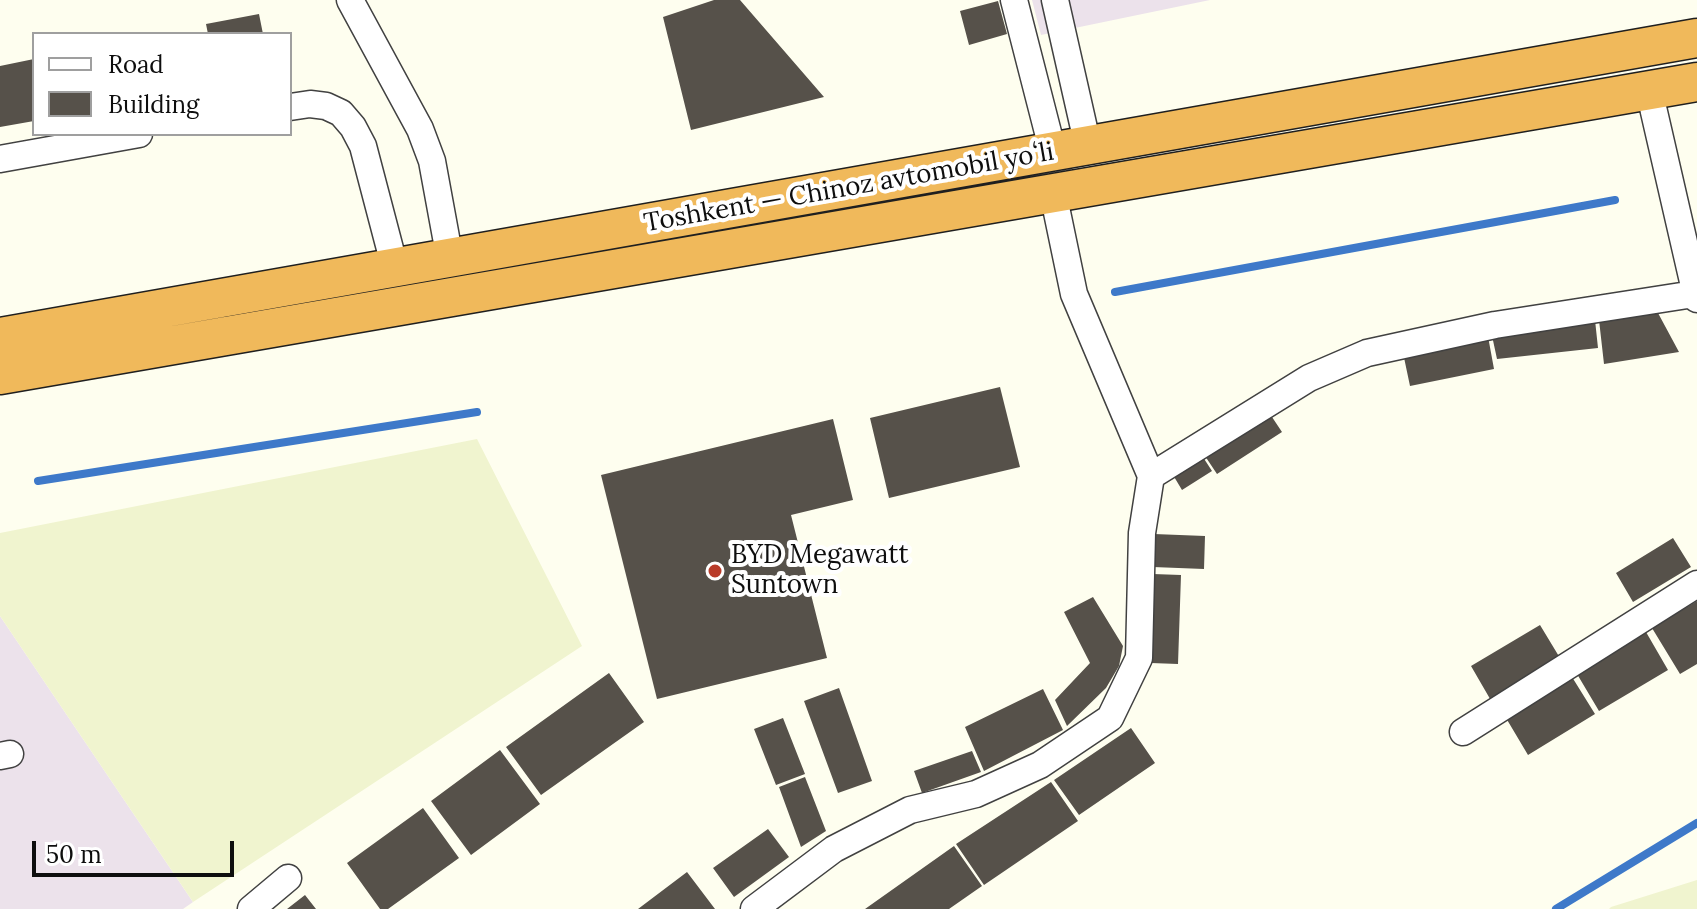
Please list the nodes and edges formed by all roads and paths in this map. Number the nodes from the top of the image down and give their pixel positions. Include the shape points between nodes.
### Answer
1 (350, 0) edge
2 (1014, 0) edge
3 (1055, 0) edge
4 (1697, 38) edge
5 (1697, 82) edge
6 (1649, 90) junction
7 (292, 107) edge
8 (128, 136) edge
9 (1071, 149) junction
10 (0, 159) edge
11 (1053, 193) junction
12 (450, 259) junction
13 (395, 268) junction
14 (1696, 296) edge
15 (0, 337) edge
16 (0, 375) edge
17 (1151, 476) junction
18 (1697, 584) edge
19 (1463, 732) dead end
20 (288, 878) dead end
21 (251, 909) edge
22 (754, 909) edge

1 - 12 street via 420,129 432,161
2 - 9 street
3 - 9 street
4 - 9 highway, Toshkent — Chinoz avtomobil yoʻli
5 - 6 highway, Toshkent — Chinoz avtomobil yoʻli
6 - 11 highway, Toshkent — Chinoz avtomobil yoʻli
6 - 14 street
7 - 13 street via 326,106 353,127 363,146
8 - 10 street
9 - 12 highway, Toshkent — Chinoz avtomobil yoʻli
11 - 16 highway, Toshkent — Chinoz avtomobil yoʻli
11 - 17 street via 1074,294
12 - 13 highway, Toshkent — Chinoz avtomobil yoʻli
13 - 15 highway, Toshkent — Chinoz avtomobil yoʻli
14 - 17 street via 1495,325 1367,353 1309,378
17 - 22 street via 1142,533 1139,658 1110,718 1040,765 976,794 910,810 834,849
18 - 19 street
20 - 21 street

